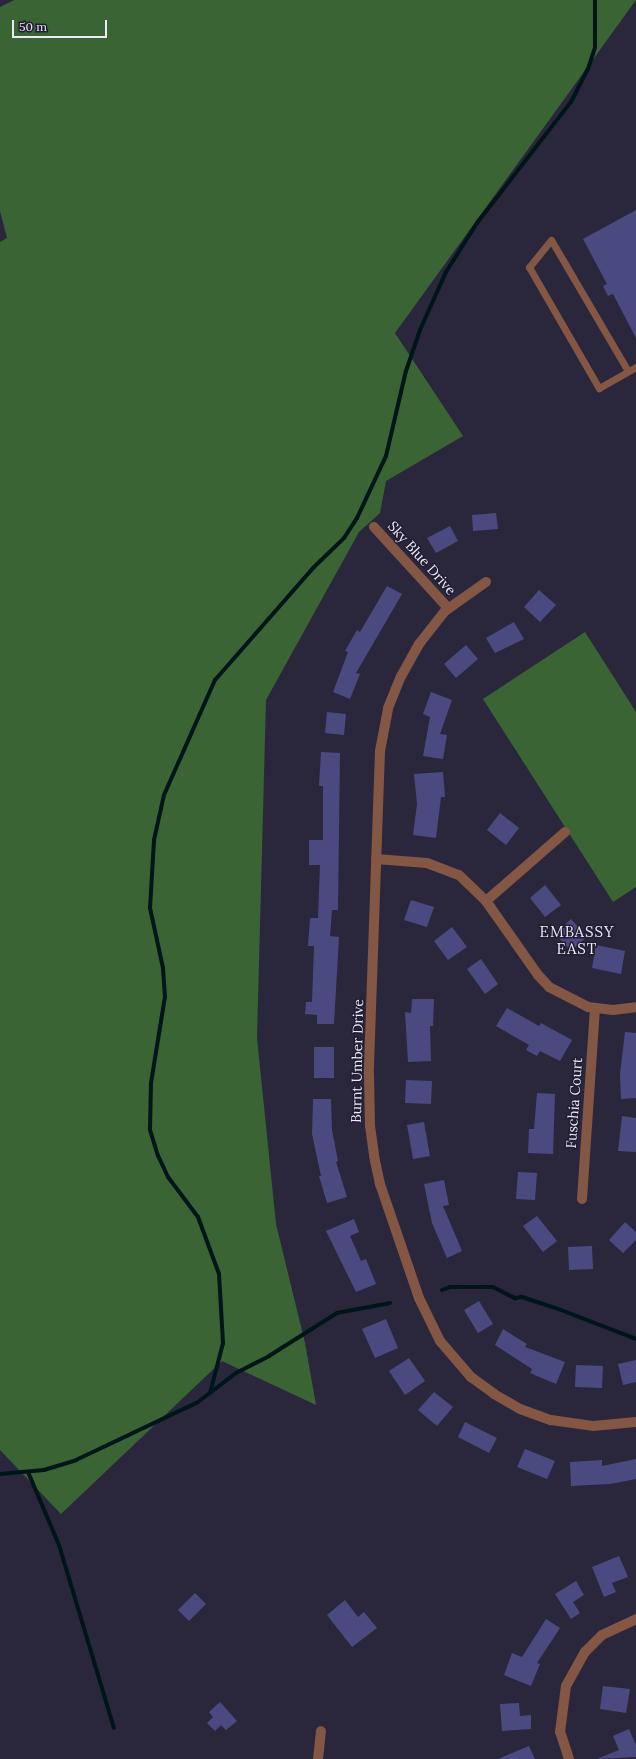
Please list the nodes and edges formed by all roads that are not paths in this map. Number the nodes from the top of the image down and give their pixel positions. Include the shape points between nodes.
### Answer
1 (636, 367) edge
2 (628, 371) junction
3 (374, 527) dead end
4 (486, 582) dead end
5 (448, 608) junction
6 (565, 832) dead end
7 (376, 859) junction
8 (486, 901) junction
9 (636, 1007) edge
10 (595, 1009) junction
11 (582, 1199) dead end
12 (636, 1422) edge
13 (636, 1619) edge
14 (320, 1731) dead end
15 (318, 1759) edge
16 (568, 1759) edge

1 - 2 lane
2 - 2 lane via 599,388 529,267 551,240
3 - 5 street, Sky Blue Drive
4 - 5 street, Burnt Umber Drive
5 - 7 street, Burnt Umber Drive via 412,655 388,709 380,751
6 - 8 street
7 - 8 street via 438,866 467,880
7 - 12 street, Burnt Umber Drive via 370,1126 380,1184 430,1324 452,1357 471,1377 520,1409 551,1420 579,1425 607,1426
8 - 10 street via 549,987 574,1002
9 - 10 street
10 - 11 street, Fuschia Court
13 - 16 street via 602,1635 584,1652 575,1666 566,1686 561,1709 560,1732
14 - 15 street

